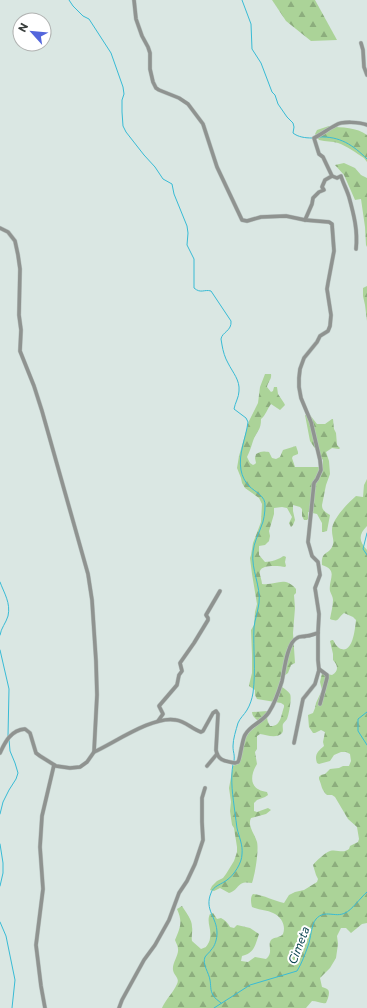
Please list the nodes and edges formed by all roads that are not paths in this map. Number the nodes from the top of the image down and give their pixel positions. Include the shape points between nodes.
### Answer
1 (134, 0) edge
2 (361, 43) dead end
3 (367, 75) edge
4 (367, 125) edge
5 (332, 176) junction
6 (305, 220) junction
7 (0, 228) edge
8 (356, 250) dead end
9 (220, 591) dead end
10 (318, 633) junction
11 (319, 669) junction
12 (320, 704) dead end
13 (158, 721) junction
14 (294, 743) dead end
15 (94, 752) junction
16 (0, 754) edge
17 (217, 754) junction
18 (54, 765) junction
19 (207, 766) dead end
20 (206, 788) dead end
21 (45, 1008) edge
22 (119, 1008) edge

1 - 6 street via 136,19 150,53 153,82 159,90 188,104 203,124 217,167 242,220 286,216
2 - 3 street
4 - 5 street via 338,124 314,138 319,154
5 - 6 street via 325,180 322,187 324,190 313,198
5 - 8 street via 341,176 349,196 356,224
6 - 10 street via 331,223 334,251 327,289 332,315 330,326 304,358 299,378 301,398 311,422 321,470 314,483 308,542 312,556 318,562 320,576 315,588 319,614
7 - 15 street via 8,232 15,242 20,269 20,351 42,411 91,590 97,695
9 - 13 street via 206,615 208,620 180,663 182,671 177,685 159,706 163,714
10 - 11 street
10 - 17 street via 294,640 273,705 264,719 249,729 243,739 238,761 235,763 221,759
11 - 12 street via 327,675
11 - 14 street via 315,684 303,699
13 - 15 street
13 - 17 street via 178,720 200,732 216,710
15 - 18 street via 80,767
16 - 18 street via 8,737 26,730 30,733 36,753
17 - 19 street
18 - 21 street via 42,816 40,847 43,889 36,945
20 - 22 street via 202,798 203,840 195,864 169,920

